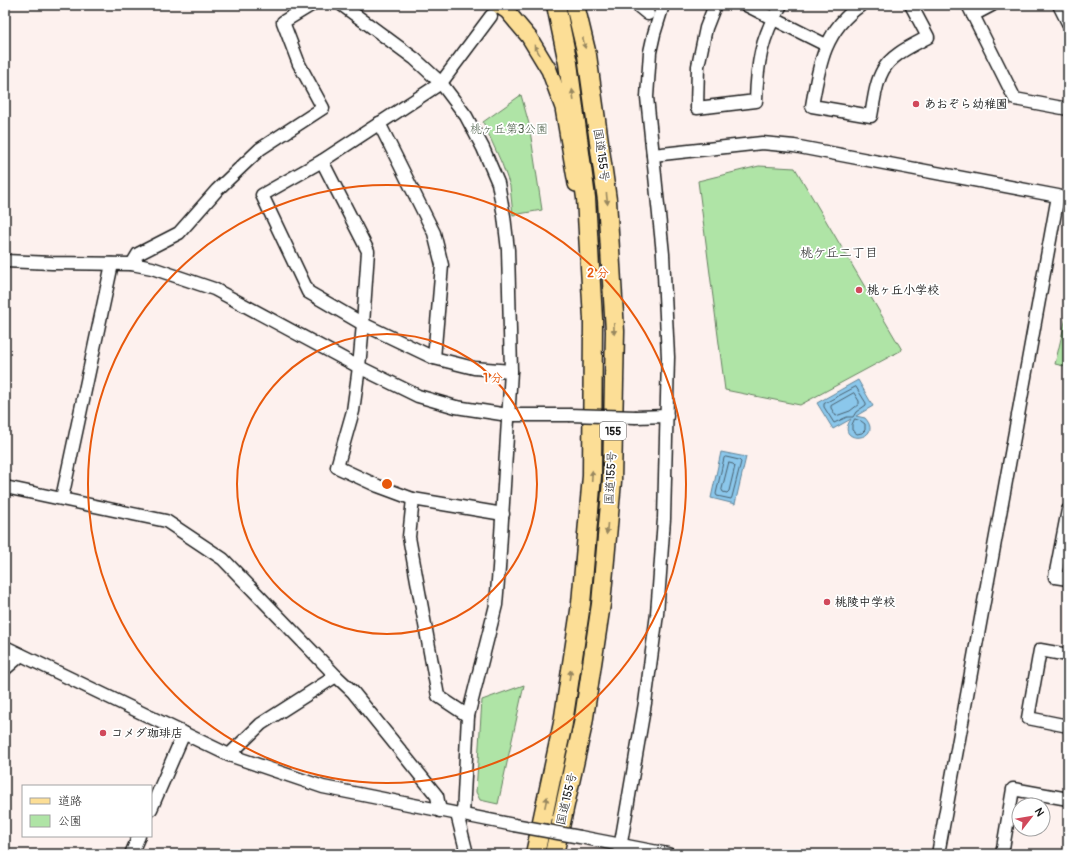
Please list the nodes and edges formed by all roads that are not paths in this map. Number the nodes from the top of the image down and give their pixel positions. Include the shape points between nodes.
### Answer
1 (310, 5) edge
2 (342, 5) edge
3 (556, 5) edge
4 (576, 5) edge
5 (637, 5) edge
6 (663, 5) edge
7 (715, 5) edge
8 (746, 5) edge
9 (781, 5) edge
10 (861, 5) edge
11 (911, 5) edge
12 (992, 5) edge
13 (1059, 5) edge
14 (495, 10) edge
15 (970, 10) edge
16 (648, 14) dead end
17 (772, 18) junction
18 (1068, 22) edge
19 (826, 44) junction
20 (441, 83) junction
21 (1068, 109) edge
22 (379, 123) junction
23 (653, 155) junction
24 (322, 161) junction
25 (5, 261) edge
26 (112, 264) junction
27 (132, 264) junction
28 (593, 320) junction
29 (364, 324) junction
30 (434, 358) junction
31 (359, 366) junction
32 (511, 371) junction
33 (508, 415) junction
34 (667, 416) junction
35 (5, 487) edge
36 (62, 498) junction
37 (413, 499) junction
38 (1068, 510) edge
39 (503, 514) junction
40 (1068, 579) edge
41 (5, 647) edge
42 (21, 655) junction
43 (1068, 655) edge
44 (5, 669) edge
45 (336, 676) junction
46 (468, 716) junction
47 (1068, 726) edge
48 (184, 733) junction
49 (229, 754) junction
50 (1068, 798) edge
51 (152, 807) edge
52 (440, 811) junction
53 (460, 815) junction
54 (139, 837) edge
55 (620, 850) edge
56 (132, 854) edge
57 (466, 854) edge
58 (535, 854) edge
59 (554, 854) edge
60 (668, 854) edge
61 (938, 854) edge
62 (1002, 854) edge

1 - 27 street via 283,22 299,64 324,108 260,149 217,190 179,233 138,254
2 - 20 street via 415,59
28 -> 3 highway, 国道155号 / 155 via 586,198 568,63
4 -> 59 highway, 国道155号 / 155 via 587,55 607,200 614,331 612,481 601,604 583,724
5 - 16 street
6 - 23 street via 654,34 648,74 648,119
7 - 17 street via 706,28 698,66 697,108 756,101 756,73 762,44
8 - 17 street
9 - 17 street
10 - 19 street via 854,9
11 - 19 street via 928,37 892,58 883,70 871,116 812,106
12 - 15 street
13 - 18 street
14 - 20 street
28 -> 14 main road via 577,190 563,108 549,70 529,37 507,11
15 - 21 street via 1015,99
17 - 19 street
20 - 22 street
20 - 32 street via 466,116 498,183 508,250
22 - 24 street
22 - 30 street via 434,233 442,265
23 - 34 street via 663,254 668,357
23 - 61 street via 762,143 794,146 1058,196
24 - 29 street via 368,251
24 - 29 street via 262,195 308,292
25 - 26 street
26 - 27 street
26 - 36 street
27 - 31 street via 152,268 214,289
58 -> 28 highway, 国道155号 / 155 via 563,723 581,604 592,476
29 - 30 street
29 - 31 street
30 - 32 street via 474,368
31 - 33 street via 418,396 456,407
31 - 37 street via 352,411 337,467
32 - 33 street
33 - 34 street, bridge
33 - 39 street
34 - 55 street via 664,519 657,614
35 - 36 street
36 - 45 street via 166,521 223,559
37 - 39 street
37 - 46 street via 409,537 438,696
38 - 40 street via 1055,577
39 - 46 street via 496,605
41 - 42 street
42 - 44 street
42 - 48 street
43 - 47 street via 1040,650 1028,718
45 - 49 street via 262,724
45 - 52 street via 353,692 437,796
46 - 53 street
48 - 49 street
48 - 51 street
49 - 52 street via 323,787
50 - 62 street via 1013,789
52 - 53 street
53 - 55 street, bridge via 580,837
53 - 57 street
54 - 56 street
55 - 60 street

